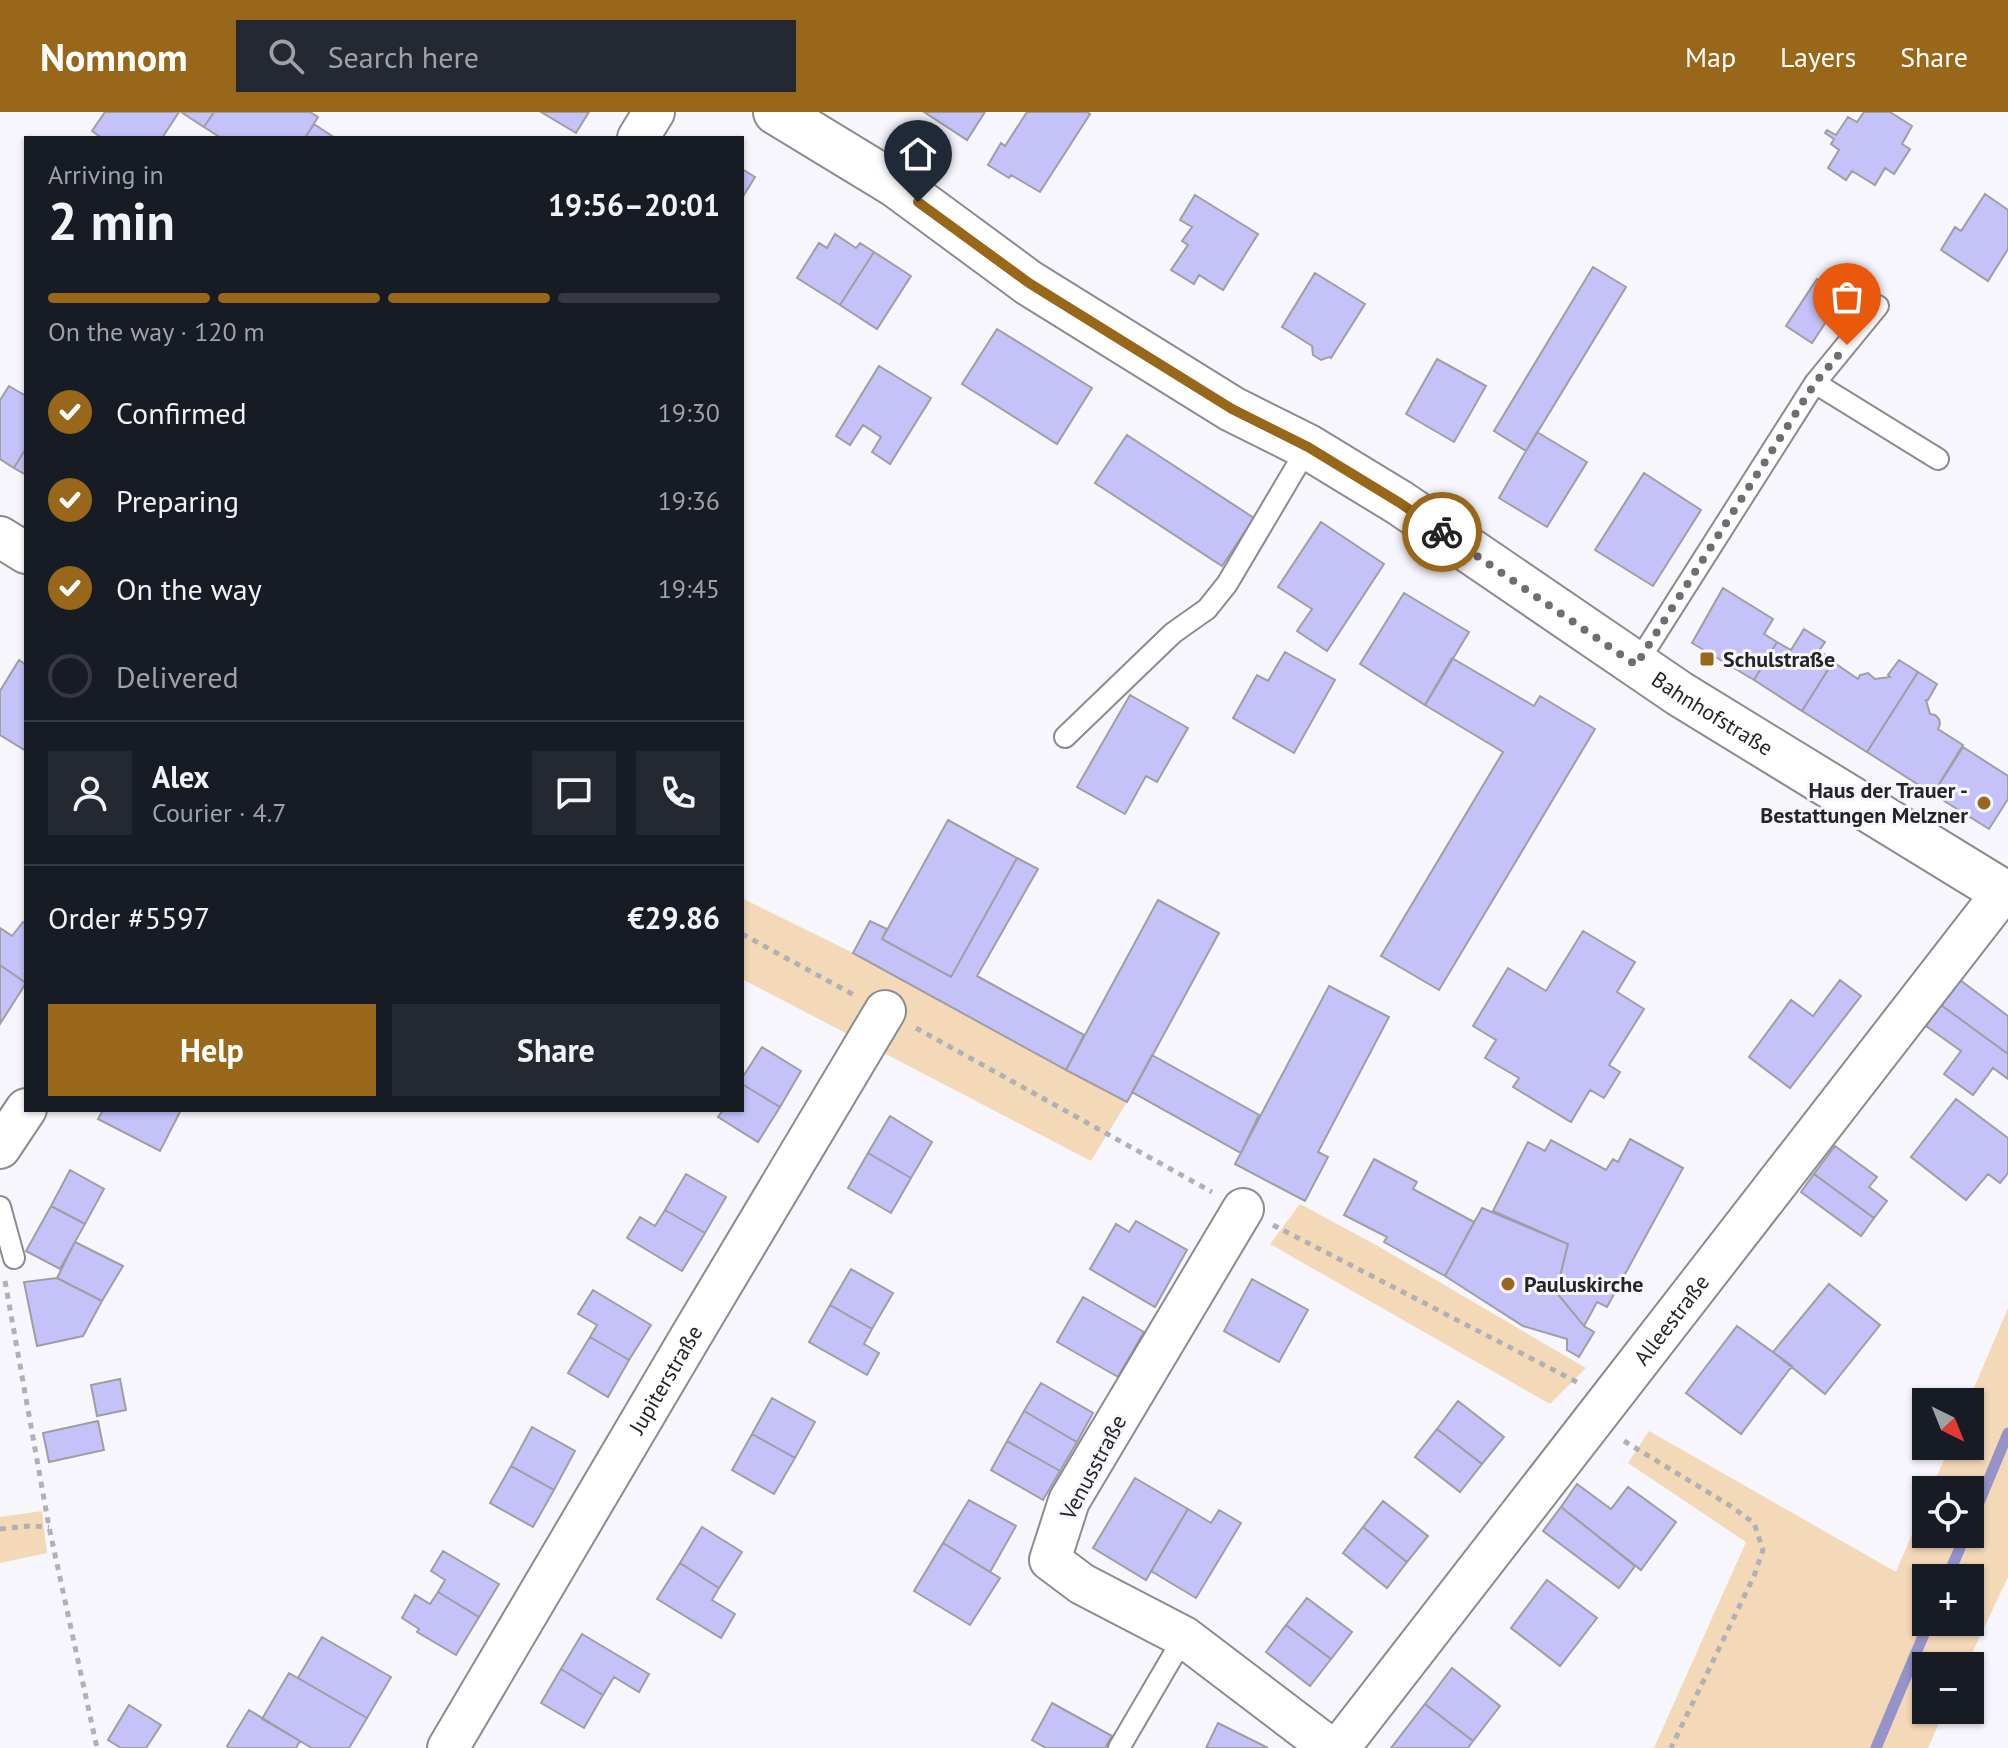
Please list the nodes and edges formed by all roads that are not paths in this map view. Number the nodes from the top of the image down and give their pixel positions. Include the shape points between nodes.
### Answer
1 (654, 112) edge
2 (776, 112) edge
3 (639, 136) edge
4 (1878, 306) dead end
5 (1815, 383) junction
6 (1308, 447) junction
7 (1938, 459) dead end
8 (0, 537) edge
9 (24, 552) edge
10 (1636, 665) junction
11 (1065, 737) dead end
12 (2006, 894) edge
13 (885, 1011) road end
14 (24, 1112) edge
15 (0, 1148) edge
16 (0, 1207) edge
17 (1243, 1209) road end
18 (14, 1258) road end
19 (1184, 1637) junction
20 (448, 1748) edge
21 (1119, 1748) edge
22 (1330, 1748) edge
23 (1339, 1748) edge

1 - 3 street
2 - 6 main road, Bahnhofstraße via 896,185 1029,283 1232,409
4 - 5 lane
5 - 7 lane
5 - 10 lane
6 - 10 main road, Bahnhofstraße via 1400,503
6 - 11 lane via 1207,609 1173,633
8 - 9 street
10 - 12 main road, Bahnhofstraße
12 - 23 street, Alleestraße
13 - 20 street, Jupiterstraße
14 - 15 street
16 - 18 lane
17 - 19 street, Venusstraße via 1069,1501 1050,1560 1082,1584
19 - 21 lane
19 - 22 street, Venusstraße

